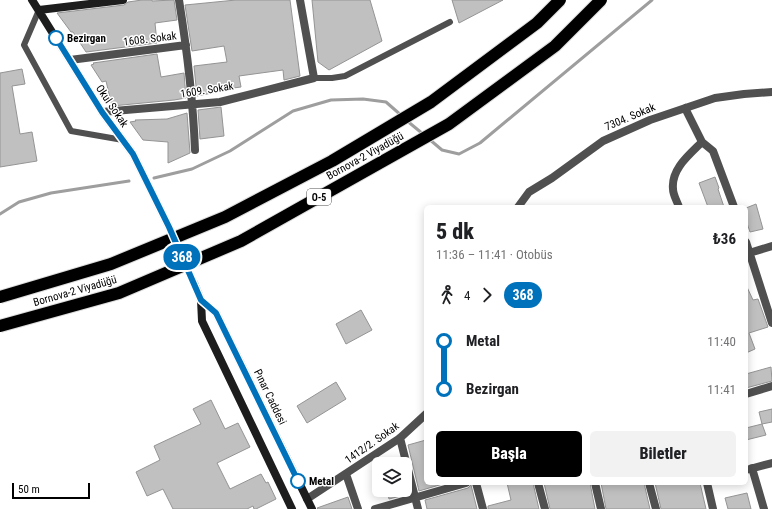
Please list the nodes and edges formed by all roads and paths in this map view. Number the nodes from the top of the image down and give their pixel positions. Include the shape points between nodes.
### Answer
1 (32, 0) edge
2 (123, 0) edge
3 (179, 0) edge
4 (300, 0) edge
5 (560, 0) edge
6 (601, 0) edge
7 (39, 10) junction
8 (450, 22) dead end
9 (186, 45) junction
10 (70, 60) junction
11 (314, 78) junction
12 (772, 92) edge
13 (193, 105) junction
14 (685, 108) junction
15 (102, 112) junction
16 (123, 140) junction
17 (702, 142) junction
18 (195, 150) dead end
19 (519, 205) edge
20 (678, 205) edge
21 (733, 205) edge
22 (169, 227) tunnel mouth
23 (772, 246) edge
24 (748, 254) edge
25 (194, 283) tunnel mouth
26 (0, 297) edge
27 (201, 300) junction
28 (772, 323) edge
29 (0, 326) edge
30 (772, 386) edge
31 (748, 393) edge
32 (424, 416) edge
33 (400, 438) junction
34 (772, 463) edge
35 (749, 469) edge
36 (346, 474) junction
37 (459, 485) edge
38 (477, 485) edge
39 (539, 485) edge
40 (595, 485) edge
41 (650, 485) edge
42 (707, 485) edge
43 (416, 498) junction
44 (307, 499) junction
45 (292, 509) edge
46 (312, 509) edge
47 (358, 509) edge
48 (375, 509) edge
49 (418, 509) edge
50 (483, 509) edge
51 (545, 509) edge
52 (601, 509) edge
53 (656, 509) edge
54 (713, 509) edge
55 (764, 509) edge

1 - 7 main road, Okul Sokak
2 - 7 main road
3 - 9 street
4 - 11 street
5 - 26 highway, Bornova-2 Viyadüğü / O-5, bridge via 536,23 431,102 332,161 225,217 118,262
6 - 29 highway, Bornova-2 Viyadüğü / O-5, bridge via 555,46 449,124 241,241 119,293
7 - 10 main road, Okul Sokak
7 - 16 lane via 24,45 71,131
8 - 11 lane via 345,76
9 - 10 street, 1608. Sokak
9 - 13 street
10 - 15 main road, Okul Sokak
11 - 13 street, 1609. Sokak via 220,102
12 - 14 street, 7304. Sokak via 715,98
13 - 15 street, 1609. Sokak
13 - 18 street
14 - 17 street
14 - 19 street, 7304. Sokak via 603,141 529,192
15 - 16 main road, Okul Sokak
16 - 22 main road, Okul Sokak via 133,154
17 - 20 street via 683,161 674,176 673,190
17 - 21 street via 713,151
23 - 24 street
24 - 28 street
25 - 27 main road, Pınar Caddesi
27 - 44 main road, Pınar Caddesi via 216,313
27 - 45 main road, Pınar Caddesi via 202,321
30 - 31 street
32 - 33 street, 1412/2. Sokak
33 - 36 street, 1412/2. Sokak
33 - 43 street
34 - 35 street
35 - 55 street
36 - 44 street, 1412/2. Sokak
36 - 47 street
37 - 43 street
38 - 50 street
39 - 51 street
40 - 52 street
41 - 53 street
42 - 54 street
43 - 48 street
43 - 49 street
44 - 46 main road, Pınar Caddesi

